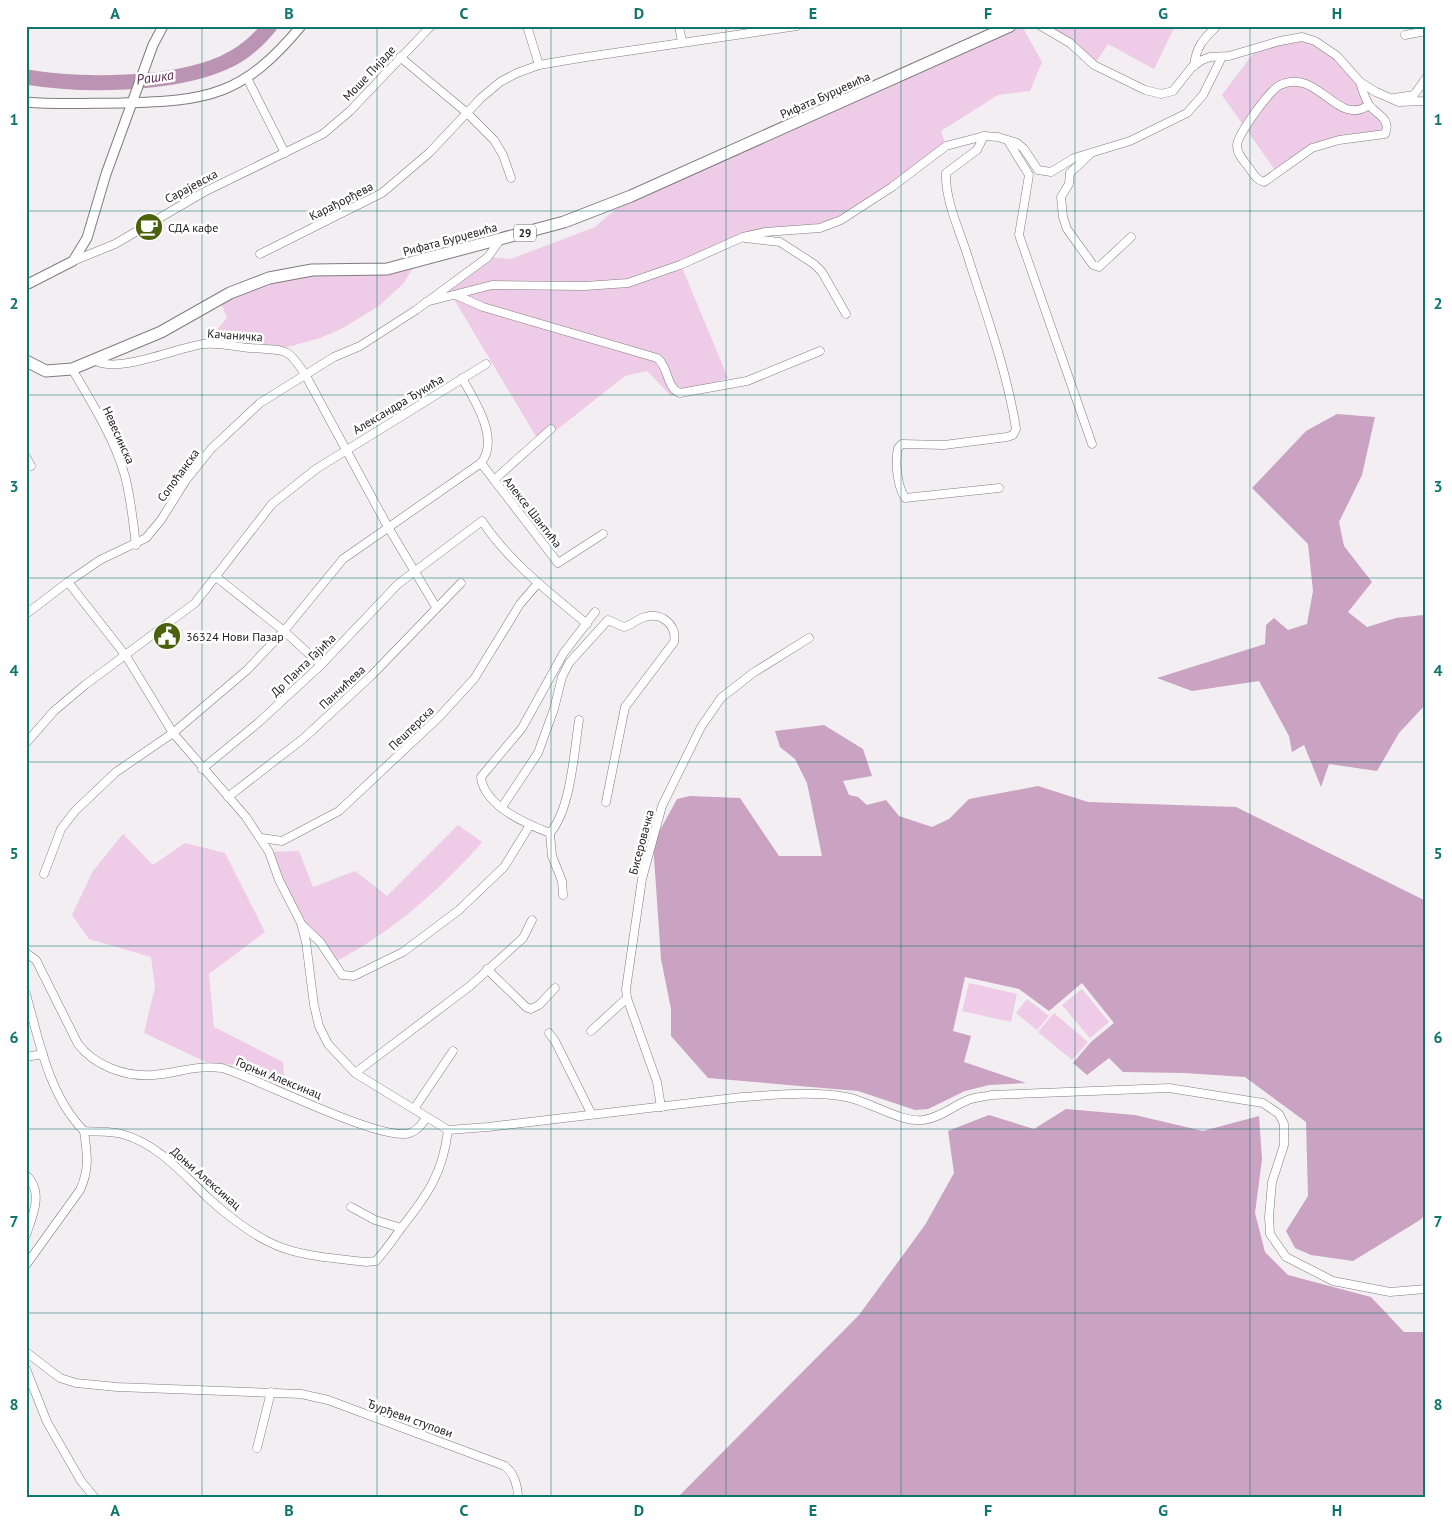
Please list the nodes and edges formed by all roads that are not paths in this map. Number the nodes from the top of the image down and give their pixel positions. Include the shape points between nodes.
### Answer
1 (162, 26) edge
2 (301, 26) edge
3 (431, 26) edge
4 (679, 26) edge
5 (798, 26) edge
6 (1010, 26) edge
7 (1041, 26) edge
8 (1217, 26) edge
9 (527, 27) edge
10 (1426, 31) edge
11 (1404, 35) dead end
12 (682, 42) junction
13 (400, 57) junction
14 (1222, 57) junction
15 (539, 65) junction
16 (1194, 66) junction
17 (248, 78) junction
18 (1426, 78) edge
19 (1360, 82) junction
20 (1386, 97) junction
21 (1426, 101) edge
22 (26, 102) edge
23 (134, 102) junction
24 (1369, 105) junction
25 (466, 112) junction
26 (323, 134) joint
27 (984, 136) junction
28 (1008, 141) junction
29 (285, 153) junction
30 (1091, 153) junction
31 (511, 178) dead end
32 (744, 237) junction
33 (1131, 237) dead end
34 (500, 240) junction
35 (260, 254) dead end
36 (73, 261) junction
37 (27, 282) edge
38 (456, 295) junction
39 (426, 302) junction
40 (846, 314) dead end
41 (820, 351) dead end
42 (94, 360) junction
43 (26, 361) edge
44 (486, 364) dead end
45 (72, 369) junction
46 (306, 376) junction
47 (462, 378) junction
48 (551, 428) dead end
49 (1092, 444) dead end
50 (345, 450) junction
51 (26, 457) edge
52 (481, 463) junction
53 (31, 466) dead end
54 (494, 480) junction
55 (999, 488) dead end
56 (388, 527) junction
57 (603, 534) dead end
58 (136, 545) junction
59 (414, 571) junction
60 (215, 576) junction
61 (68, 582) junction
62 (461, 583) dead end
63 (538, 583) junction
64 (436, 607) junction
65 (595, 612) dead end
66 (26, 614) edge
67 (587, 624) junction
68 (284, 631) junction
69 (809, 638) dead end
70 (126, 656) junction
71 (321, 665) junction
72 (579, 720) dead end
73 (173, 733) junction
74 (26, 743) edge
75 (202, 768) junction
76 (228, 797) junction
77 (606, 802) dead end
78 (502, 807) junction
79 (530, 825) junction
80 (550, 833) junction
81 (261, 838) junction
82 (44, 874) dead end
83 (563, 895) dead end
84 (532, 920) dead end
85 (301, 923) junction
86 (26, 953) edge
87 (487, 970) junction
88 (554, 988) dead end
89 (26, 994) edge
90 (627, 998) junction
91 (591, 1031) dead end
92 (549, 1033) dead end
93 (453, 1051) dead end
94 (43, 1054) junction
95 (26, 1058) edge
96 (354, 1072) junction
97 (662, 1107) junction
98 (414, 1109) junction
99 (591, 1113) junction
100 (426, 1118) junction
101 (448, 1130) junction
102 (84, 1131) junction
103 (26, 1175) edge
104 (352, 1207) dead end
105 (402, 1228) junction
106 (26, 1235) edge
107 (26, 1265) edge
108 (1426, 1289) edge
109 (26, 1352) edge
110 (26, 1369) edge
111 (271, 1392) junction
112 (257, 1448) dead end
113 (95, 1498) edge
114 (518, 1498) edge

1 - 23 street
2 - 17 street via 269,61
3 - 13 street, Моше Пијаде
4 - 12 street
5 - 12 street, Карађорђева
6 - 34 main road, Рифата Бурџевића / 29 via 631,196 564,222
7 - 16 street via 1070,43 1094,64 1148,92 1162,94 1174,91
8 - 16 street via 1196,51
9 - 15 street
10 - 11 street
12 - 15 street, Карађорђева
13 - 25 street
13 - 26 street, Моше Пијаде via 350,111
14 - 16 street via 1210,57
14 - 19 street via 1302,37 1315,41 1337,56
14 - 30 street via 1203,95 1187,113 1130,141
15 - 25 street, Карађорђева via 500,82
17 - 23 street via 196,98
17 - 29 street
18 - 20 street via 1414,94
19 - 20 street
19 - 24 street
20 - 21 street via 1399,102
22 - 23 street
23 - 36 street via 106,174 90,231
24 - 24 street via 1384,118 1385,134 1340,140 1312,148 1267,181 1258,179 1240,155 1237,142 1273,89 1287,82 1304,82 1313,86 1346,110 1359,111
25 - 31 street via 498,145
25 - 35 street, Карађорђева via 429,153 382,193
26 - 29 street, Сарајевска
27 - 28 street
27 - 32 street via 946,146 842,220 810,230 775,231
27 - 55 street via 977,150 946,174 947,184 994,341 1016,429 1013,435 998,439 944,445 902,444 896,455 901,492 905,498
28 - 30 street via 1017,143 1035,166 1045,172
28 - 49 street via 1029,175 1019,235
29 - 36 street, Сарајевска via 204,192 115,244
30 - 33 street via 1068,176 1069,184 1061,203 1067,229 1093,265 1099,267
32 - 38 street via 628,283 492,285
32 - 40 street via 780,242 814,264
34 - 39 street, Сопоћанска via 488,258
34 - 42 main road, Рифата Бурџевића / 29 via 387,269 312,270 269,278 230,293 161,332
36 - 37 street, Сарајевска
38 - 39 street
38 - 41 street via 483,307 657,358 665,366 672,388 680,393 747,381
39 - 46 street, Сопоћанска via 360,346 334,357
42 - 45 main road, Рифата Бурџевића / 29
42 - 46 street, Качаничка via 109,365 210,344 284,350
43 - 45 main road, Рифата Бурџевића / 29 via 46,371
44 - 47 street, Александра Ђукића
45 - 58 street, Невесинска via 120,461 132,508
46 - 50 street
46 - 58 street, Сопоћанска via 260,403 218,441 186,480 152,531
47 - 50 street, Александра Ђукића
47 - 52 street, Александра Ђукића via 482,413 489,448
48 - 54 street, Алексе Шантића
50 - 56 street, Александра Ђукића
50 - 60 street, Александра Ђукића via 316,468 272,504
51 - 53 street
52 - 54 street, Алексе Шантића
52 - 56 street
54 - 57 street, Алексе Шантића via 558,563
56 - 59 street
56 - 68 street via 343,559
58 - 61 street, Сопоћанска via 100,560
59 - 63 street, Др Панта Гајића via 482,521
59 - 64 street
59 - 71 street, Др Панта Гајића
60 - 68 street
60 - 70 street, Александра Ђукића via 195,603
61 - 66 street, Сопоћанска
61 - 70 street
62 - 64 street, Панчићева
63 - 67 street
63 - 81 street, Пештерска via 520,604 474,679 339,811 282,841
64 - 76 street, Панчићева via 372,675 304,738
65 - 67 street
67 - 78 street via 558,661 522,728 481,777 485,793
68 - 71 street
68 - 73 street via 247,670
69 - 90 street, Бисеровачка via 753,673 721,698 701,727 662,806 642,879
70 - 73 street
70 - 74 street, Александра Ђукића via 54,711
71 - 75 street, Др Панта Гајића via 258,724
72 - 80 street via 559,824
73 - 75 street
73 - 82 street via 116,772 75,811 61,829
75 - 76 street
76 - 81 street
77 - 78 street via 625,707 674,642 676,633 664,618 644,617 624,627 608,620 569,663 538,753
78 - 79 street
79 - 80 street
79 - 85 street via 504,867 459,910 402,952 354,976 342,974 320,942
80 - 83 street via 552,856 562,881
81 - 85 street
84 - 87 street via 522,938
85 - 96 street via 319,1026 328,1044
86 - 100 street, Горњи Алексинац via 36,960 78,1044 87,1056 108,1067 153,1075 203,1066 222,1068 368,1127 395,1134 410,1134
87 - 88 street via 531,1009
87 - 96 street
89 - 94 street
90 - 91 street
90 - 97 street, Бисеровачка via 657,1082
92 - 99 street
93 - 98 street
94 - 95 street
94 - 102 street via 72,1119
96 - 98 street
97 - 99 street
97 - 108 street via 742,1097 846,1096 910,1120 922,1120 934,1118 969,1100 1000,1095 1169,1088 1263,1103 1279,1114 1284,1124 1284,1145 1272,1182 1269,1217 1270,1234 1286,1257 1332,1281 1390,1292
98 - 100 street
99 - 101 street
100 - 101 street
101 - 105 street via 435,1181
102 - 105 street, Доњи Алексинац via 121,1134 146,1144 182,1170 208,1198 269,1242 301,1253 376,1261
102 - 107 street via 87,1176
103 - 106 street via 37,1194
104 - 105 street via 375,1220
109 - 111 street, Ђурђеви ступови via 60,1378 76,1383
110 - 113 street via 47,1422
111 - 112 street
111 - 114 street, Ђурђеви ступови via 328,1400 505,1466 514,1479

